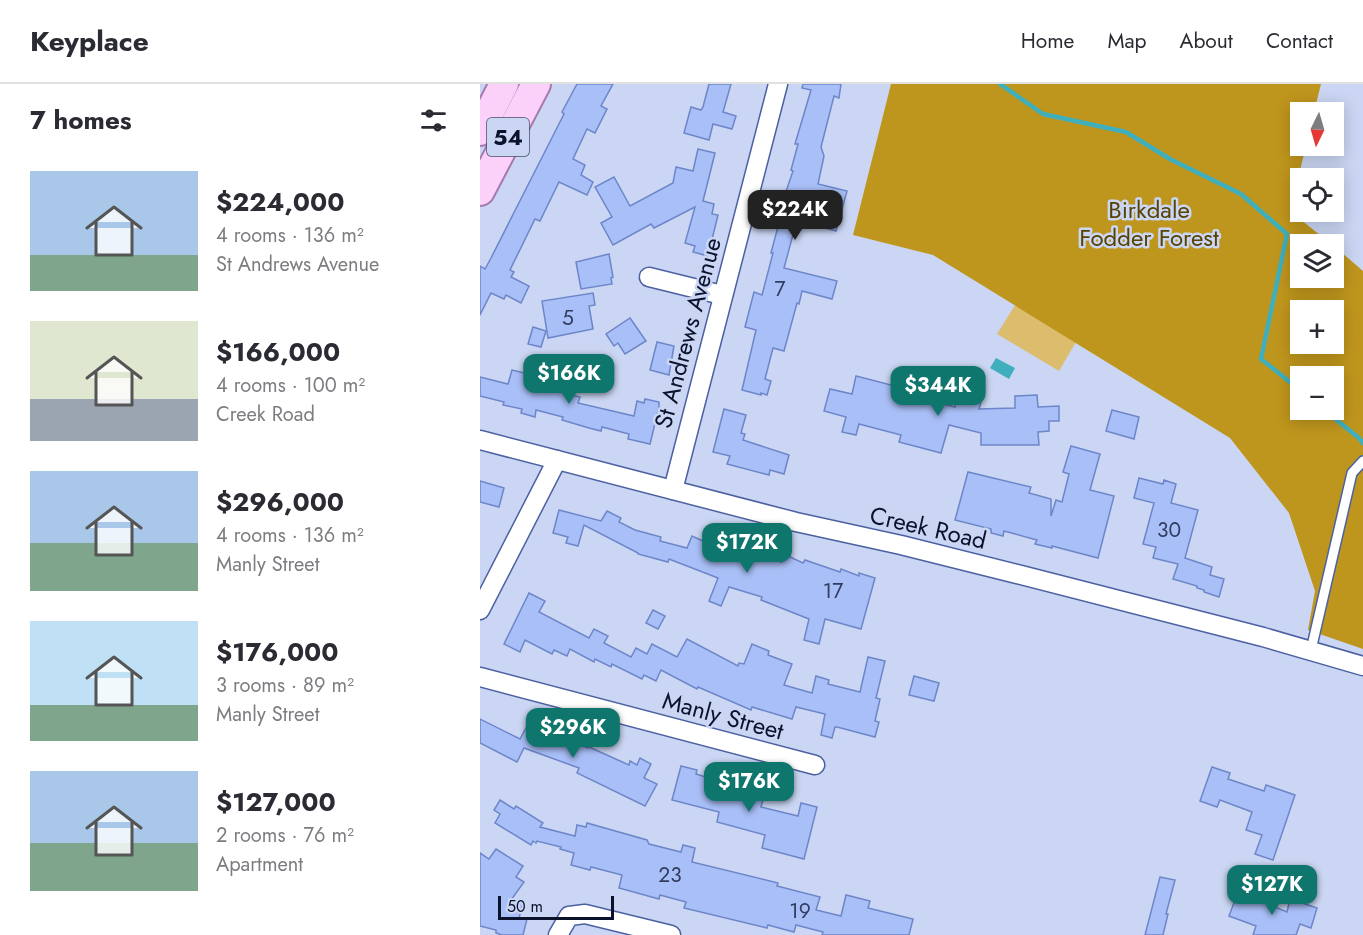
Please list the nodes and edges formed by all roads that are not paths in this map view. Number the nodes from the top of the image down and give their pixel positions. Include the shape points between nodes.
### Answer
1 (504, 84) edge
2 (536, 84) edge
3 (778, 84) edge
4 (480, 130) edge
5 (480, 191) edge
6 (649, 277) dead end
7 (722, 295) junction
8 (480, 440) edge
9 (557, 460) junction
10 (1363, 461) edge
11 (673, 490) junction
12 (480, 610) edge
13 (1311, 650) junction
14 (1363, 666) edge
15 (480, 677) edge
16 (815, 765) dead end
17 (558, 935) edge
18 (670, 935) edge

1 - 4 main road, 54
2 - 5 main road, 54
3 - 7 street, St Andrews Avenue
6 - 7 street
7 - 11 street, St Andrews Avenue
8 - 9 street, Creek Road
9 - 11 street, Creek Road
9 - 12 street
10 - 13 lane via 1352,473
11 - 13 street, Creek Road
13 - 14 street, Creek Road
15 - 16 street, Manly Street
17 - 18 street via 569,916 585,914

